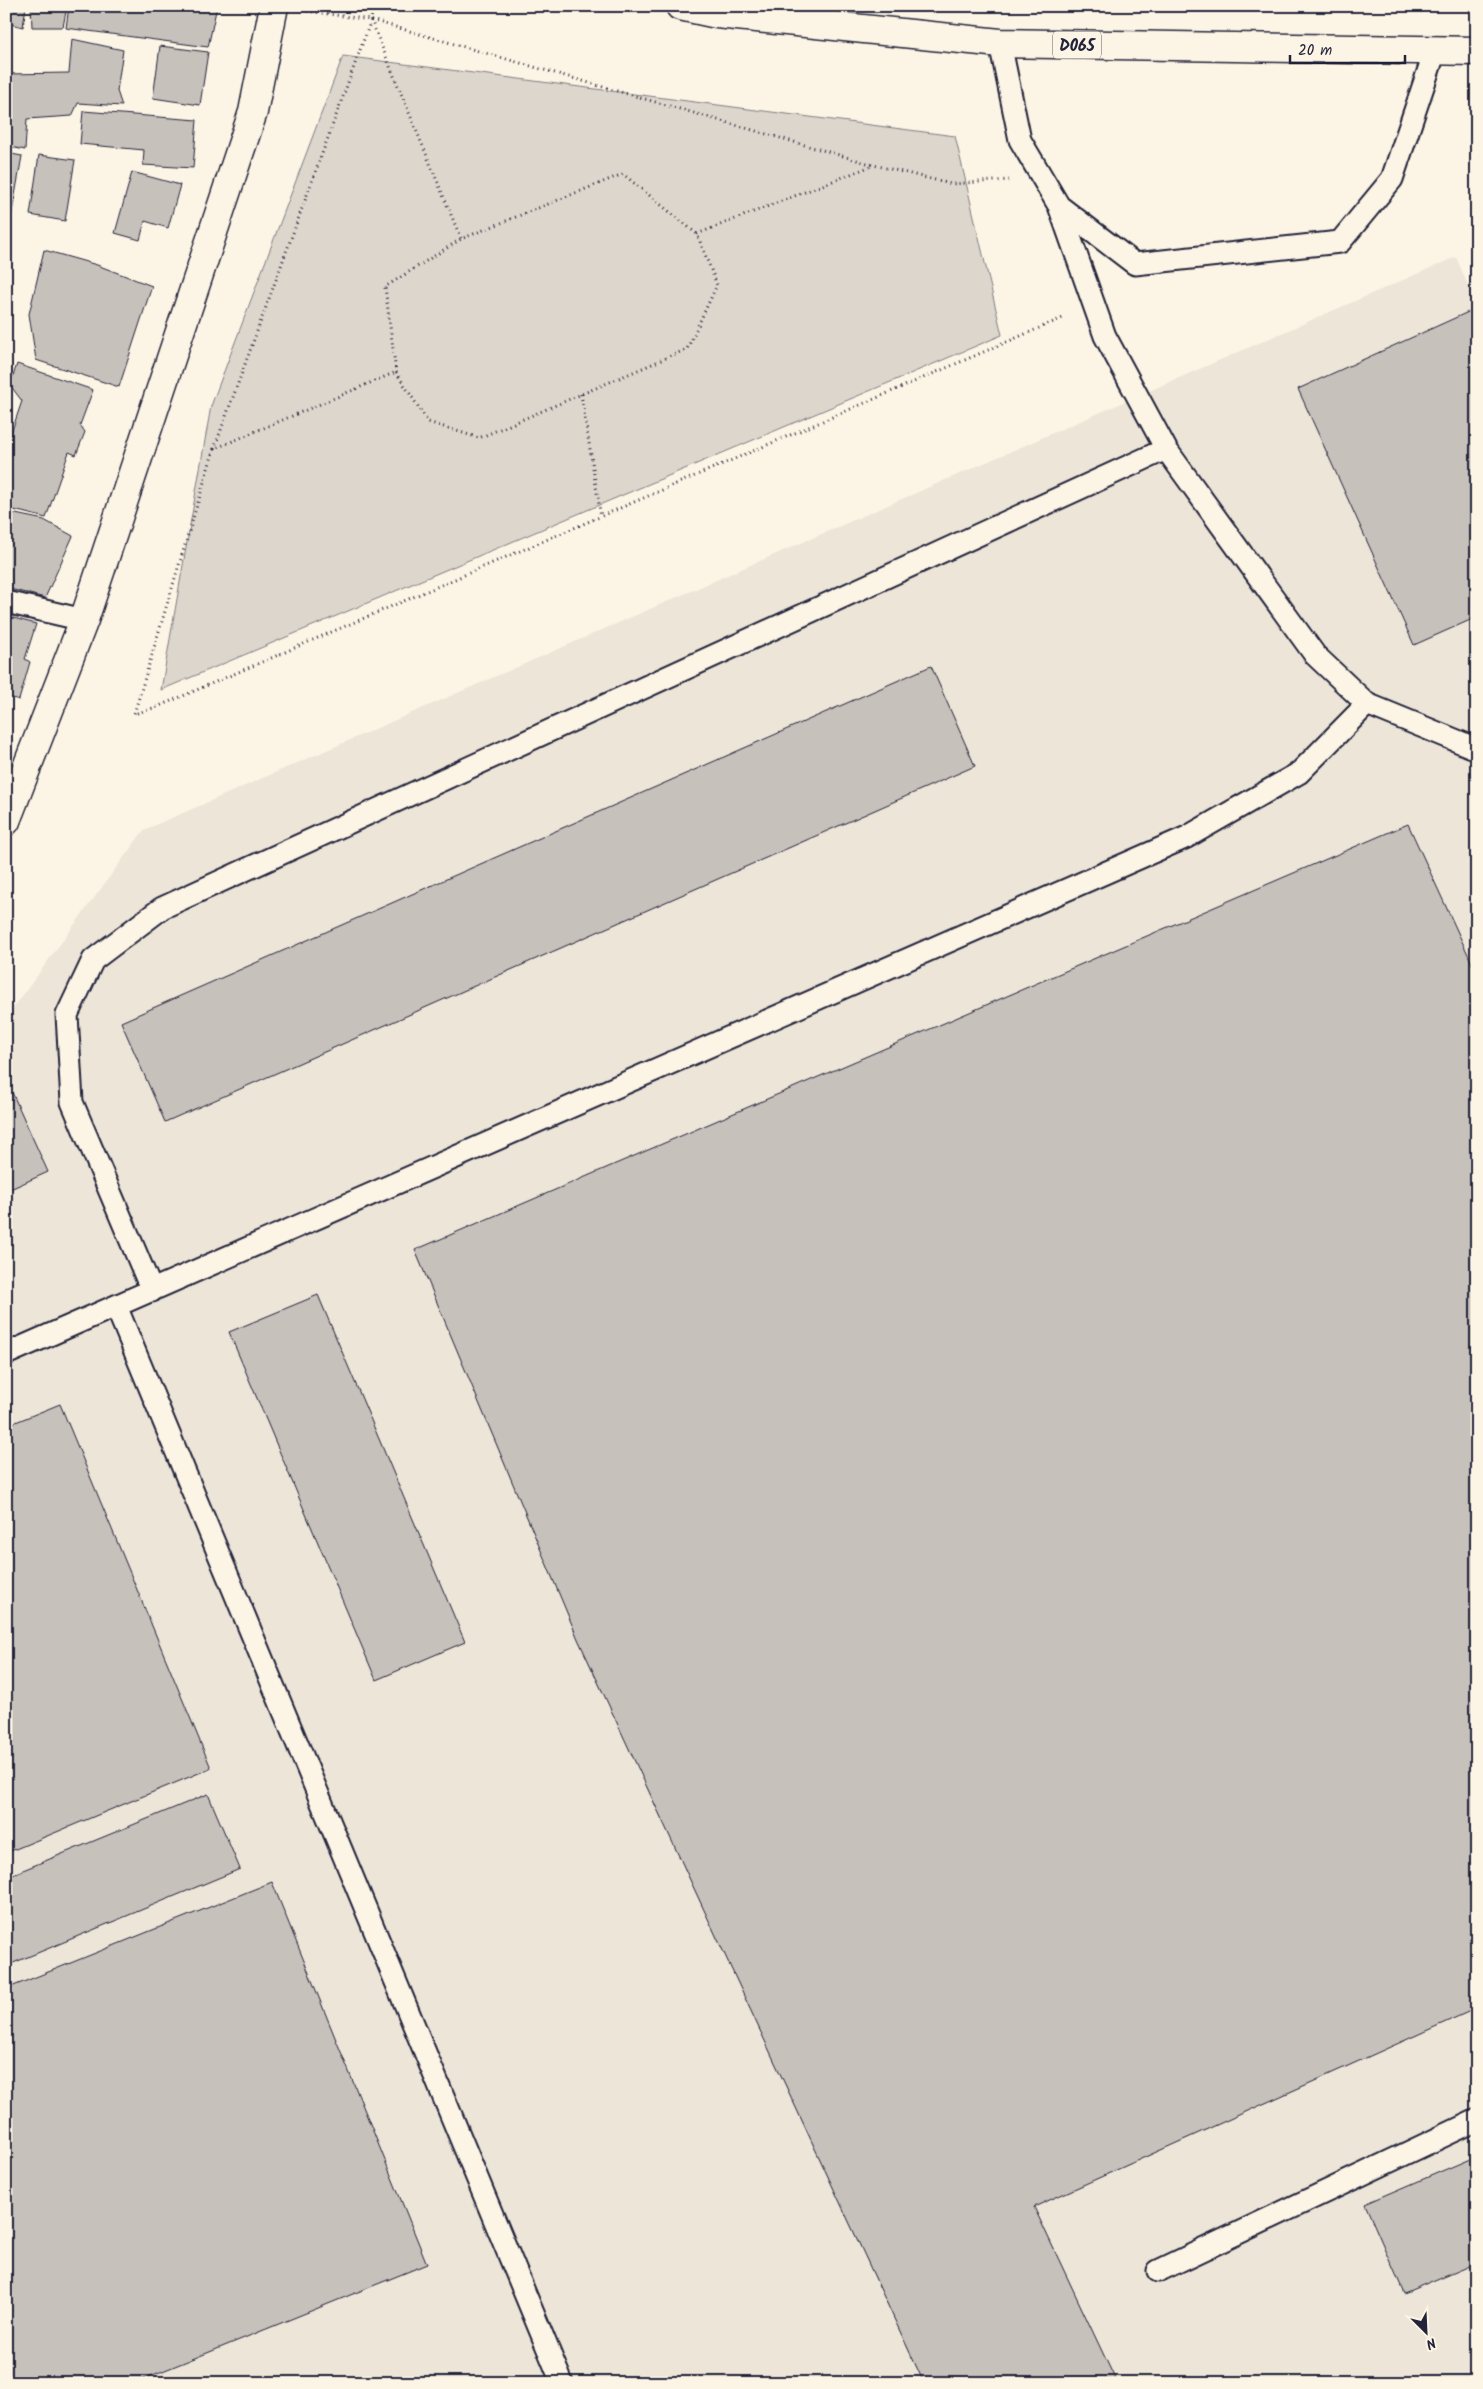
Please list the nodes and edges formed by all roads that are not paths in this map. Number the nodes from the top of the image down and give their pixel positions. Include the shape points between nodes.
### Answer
1 (274, 6) edge
2 (680, 6) edge
3 (1000, 43) junction
4 (1434, 51) junction
5 (1477, 51) edge
6 (1059, 206) junction
7 (1166, 449) junction
8 (6, 602) edge
9 (84, 620) junction
10 (1367, 704) junction
11 (1477, 749) edge
12 (6, 821) edge
13 (152, 1291) junction
14 (116, 1306) junction
15 (6, 1354) edge
16 (1477, 2120) edge
17 (1158, 2271) dead end
18 (562, 2383) edge

1 - 9 street via 253,112
2 - 3 street, D065 via 716,14
3 - 4 street, D065
3 - 6 lane via 1020,140
4 - 5 street, D065
4 - 6 lane via 1392,178 1340,242 1135,264
6 - 7 lane via 1105,336
7 - 10 lane via 1315,655
7 - 13 lane via 162,908 93,960 66,1015 72,1102
8 - 9 lane
9 - 12 street
10 - 11 lane
10 - 13 lane via 1299,773 1187,837
13 - 14 lane
14 - 15 lane
14 - 18 lane
16 - 17 lane

